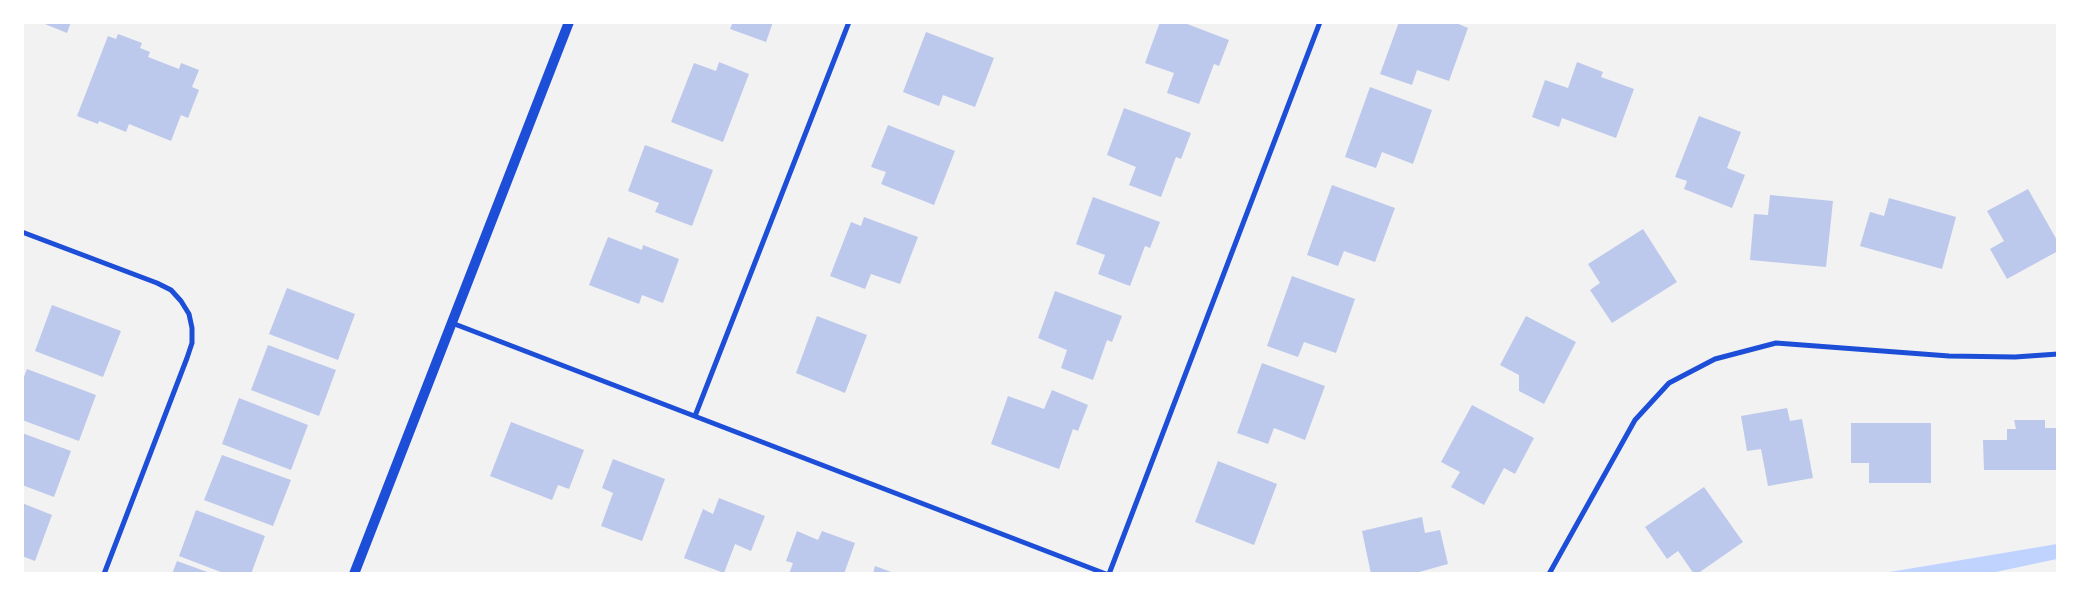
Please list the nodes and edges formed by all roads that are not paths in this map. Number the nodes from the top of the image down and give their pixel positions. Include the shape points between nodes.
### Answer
1 (569, 22) edge
2 (849, 22) edge
3 (1320, 22) edge
4 (22, 232) edge
5 (452, 324) junction
6 (2058, 354) edge
7 (695, 416) junction
8 (104, 574) edge
9 (354, 574) edge
10 (1108, 574) edge
11 (1549, 574) edge

1 - 5 main road
2 - 7 street
3 - 10 street
4 - 8 street via 157,282 182,301 189,314 192,344
5 - 7 street
5 - 9 main road
6 - 11 street via 1949,356 1776,343 1715,359 1669,383 1635,420
7 - 10 street

